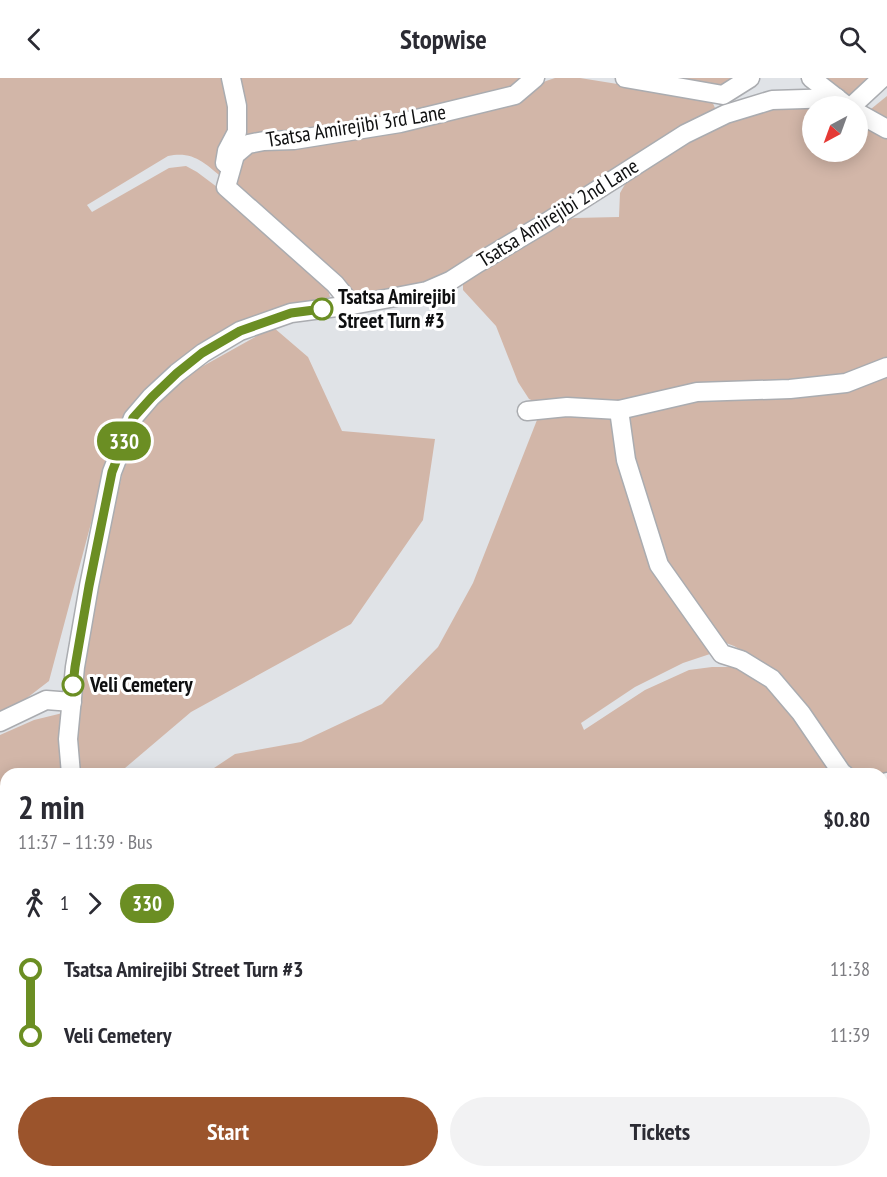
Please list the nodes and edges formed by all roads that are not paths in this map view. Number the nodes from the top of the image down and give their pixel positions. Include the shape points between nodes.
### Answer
1 (231, 78) edge
2 (535, 78) edge
3 (625, 78) edge
4 (750, 78) edge
5 (811, 78) edge
6 (882, 78) edge
7 (835, 96) edge
8 (856, 96) edge
9 (802, 102) edge
10 (868, 119) edge
11 (887, 129) edge
12 (226, 187) junction
13 (352, 305) junction
14 (887, 367) edge
15 (619, 410) junction
16 (527, 411) dead end
17 (72, 702) junction
18 (0, 722) edge
19 (70, 768) edge
20 (839, 768) edge

1 - 12 street via 237,132 227,151 223,172
2 - 12 street, Tsatsa Amirejibi 3rd Lane via 515,95 400,123 249,144 236,155
3 - 4 street via 723,95
5 - 7 street
6 - 8 street
9 - 13 street, Tsatsa Amirejibi 2nd Lane via 772,100 726,114 685,134 450,281 426,291
10 - 11 street
12 - 13 street via 335,284
13 - 17 street, Tsatsa Amirejibi 2nd Lane via 291,313 240,331 177,373 133,418 112,472 87,597
14 - 15 street via 846,383 697,392
15 - 16 street via 567,407
15 - 20 street via 626,460 659,565 722,654 741,660 772,679
17 - 18 street via 46,700
17 - 19 street, Tsatsa Amirejibi 2nd Lane via 68,739

